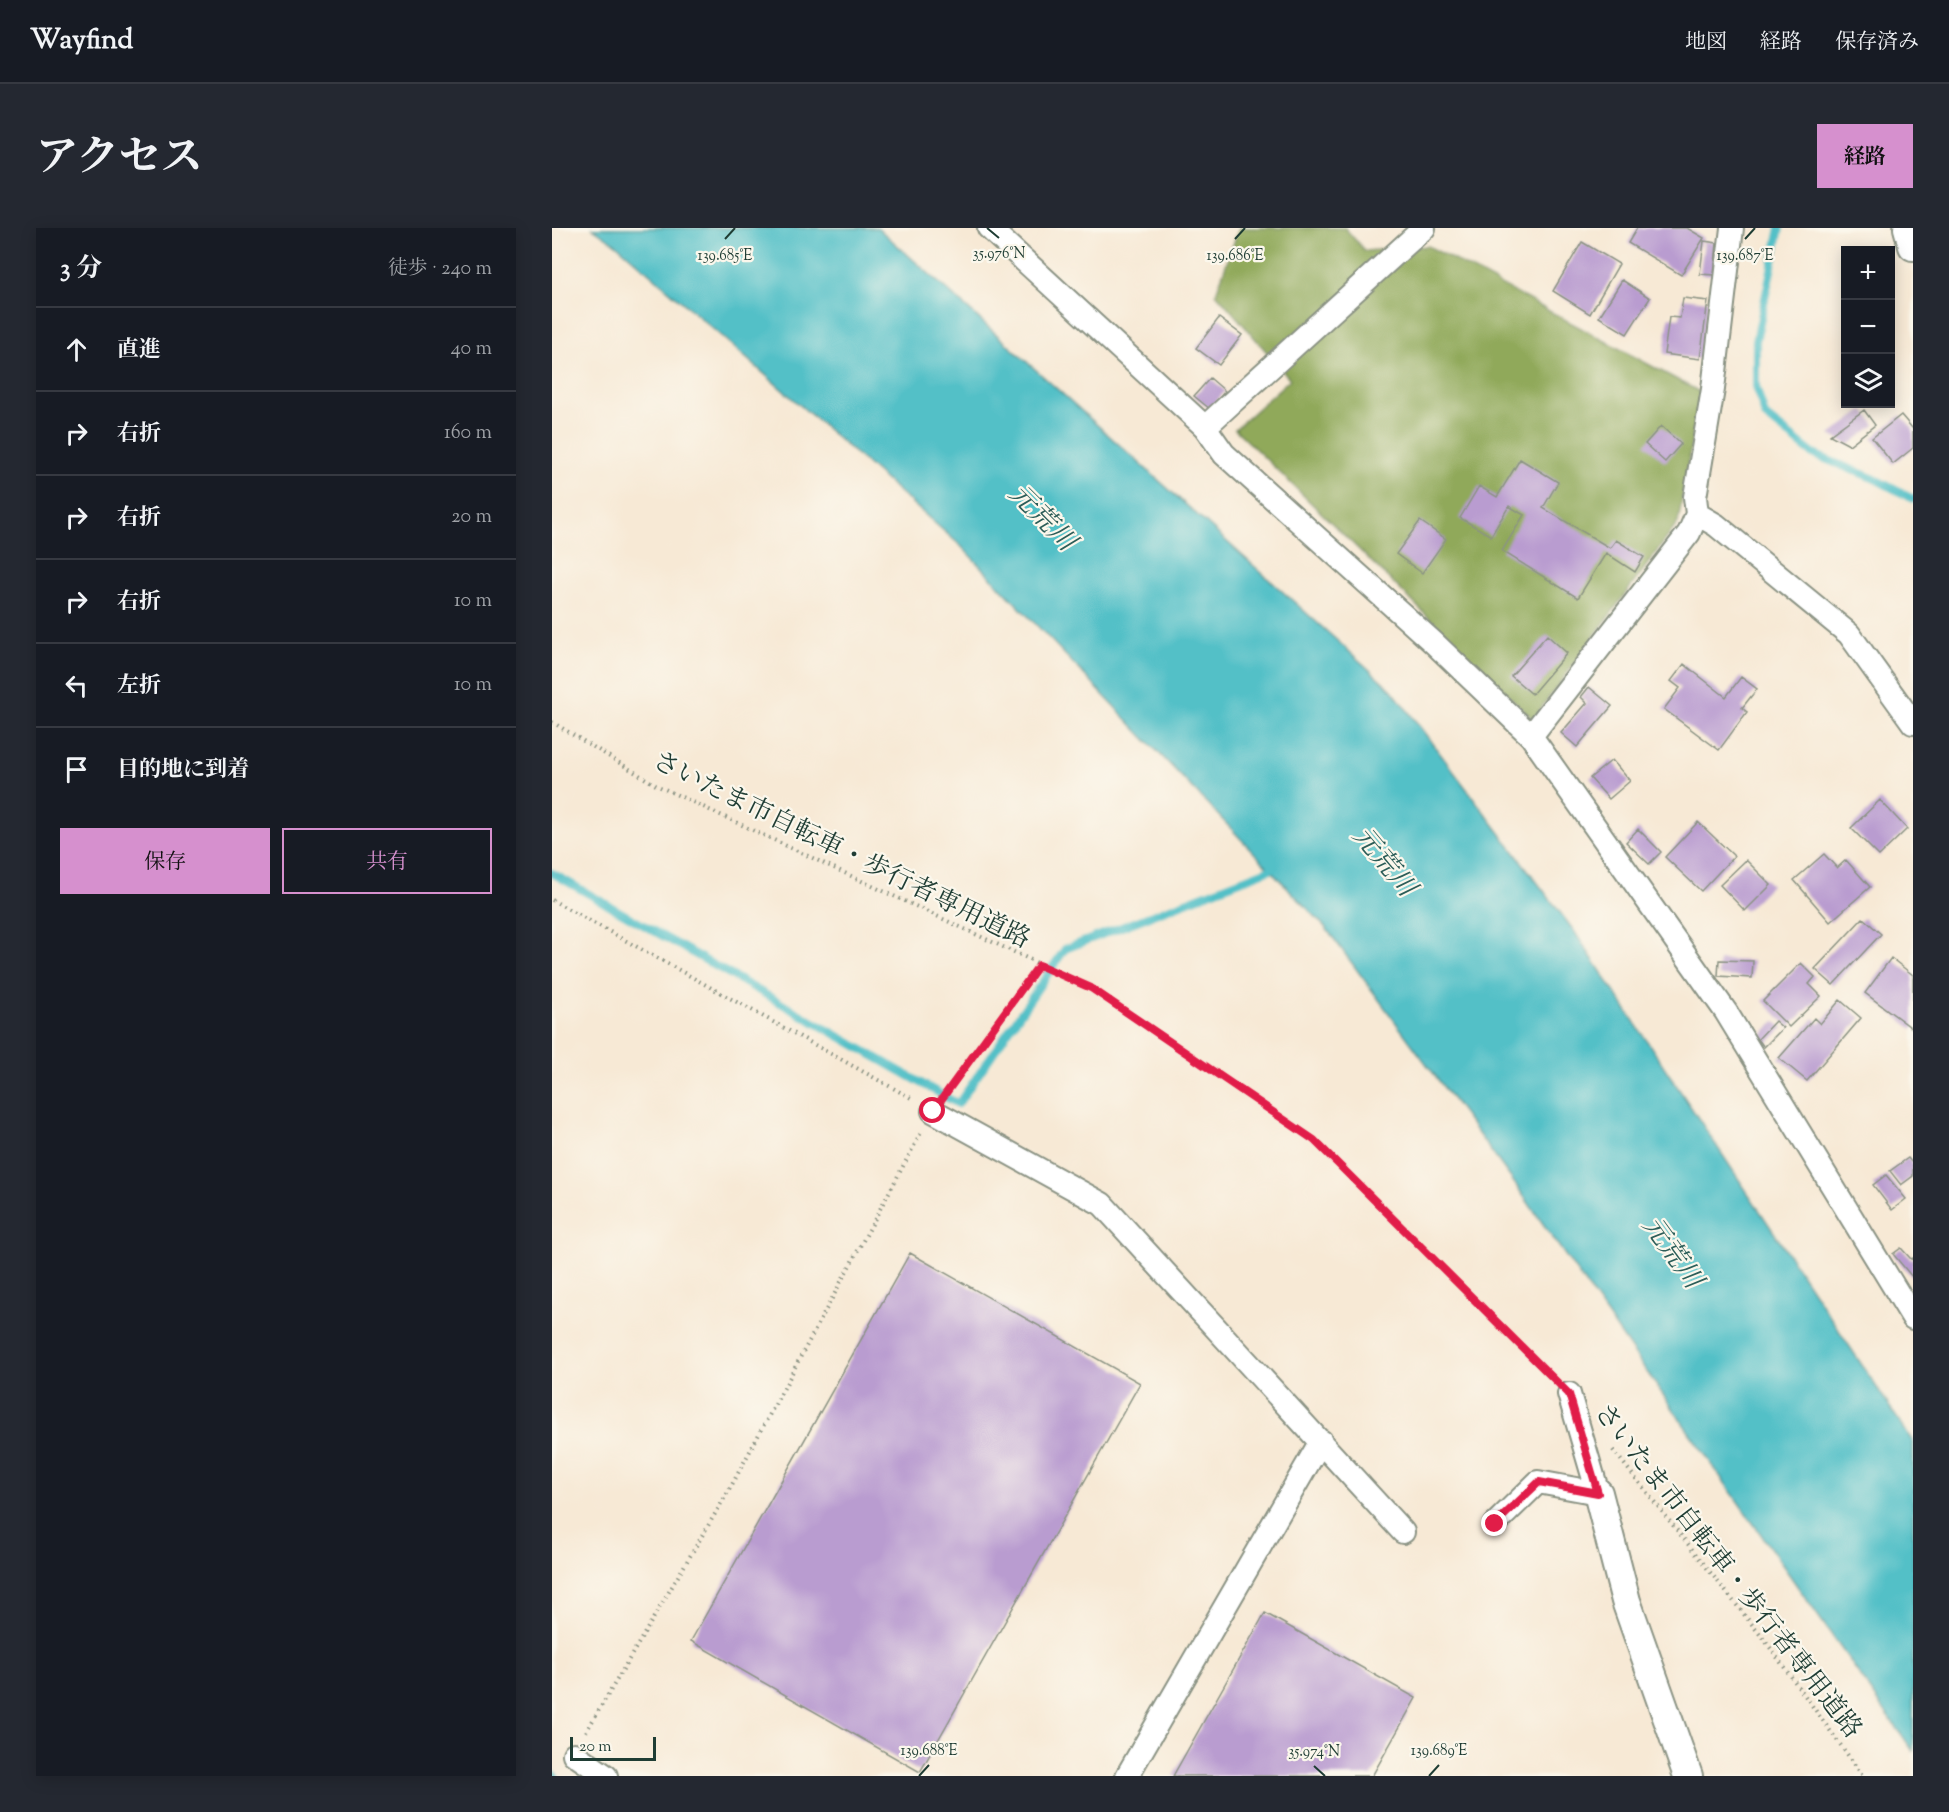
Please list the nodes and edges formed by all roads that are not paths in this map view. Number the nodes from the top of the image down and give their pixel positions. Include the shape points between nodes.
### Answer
1 (989, 228) edge
2 (1424, 228) edge
3 (1732, 228) edge
4 (1908, 228) edge
5 (1913, 246) edge
6 (1205, 427) junction
7 (1698, 514) junction
8 (1913, 723) edge
9 (1531, 736) junction
10 (933, 1111) road end
11 (1913, 1318) edge
12 (1569, 1394) road end
13 (1321, 1441) junction
14 (1598, 1493) junction
15 (1495, 1524) dead end
16 (1403, 1532) dead end
17 (574, 1754) road end
18 (606, 1776) edge
19 (1127, 1776) edge
20 (1688, 1776) edge

1 - 6 street
2 - 6 street
3 - 7 street via 1695,497
4 - 5 street
6 - 9 street via 1224,454
7 - 8 street via 1850,634
7 - 9 street via 1689,533
9 - 11 street via 1726,1012
10 - 13 street via 1102,1204
12 - 14 street
13 - 16 street
13 - 19 street
14 - 15 street via 1539,1482
14 - 20 street via 1626,1601
17 - 18 street

